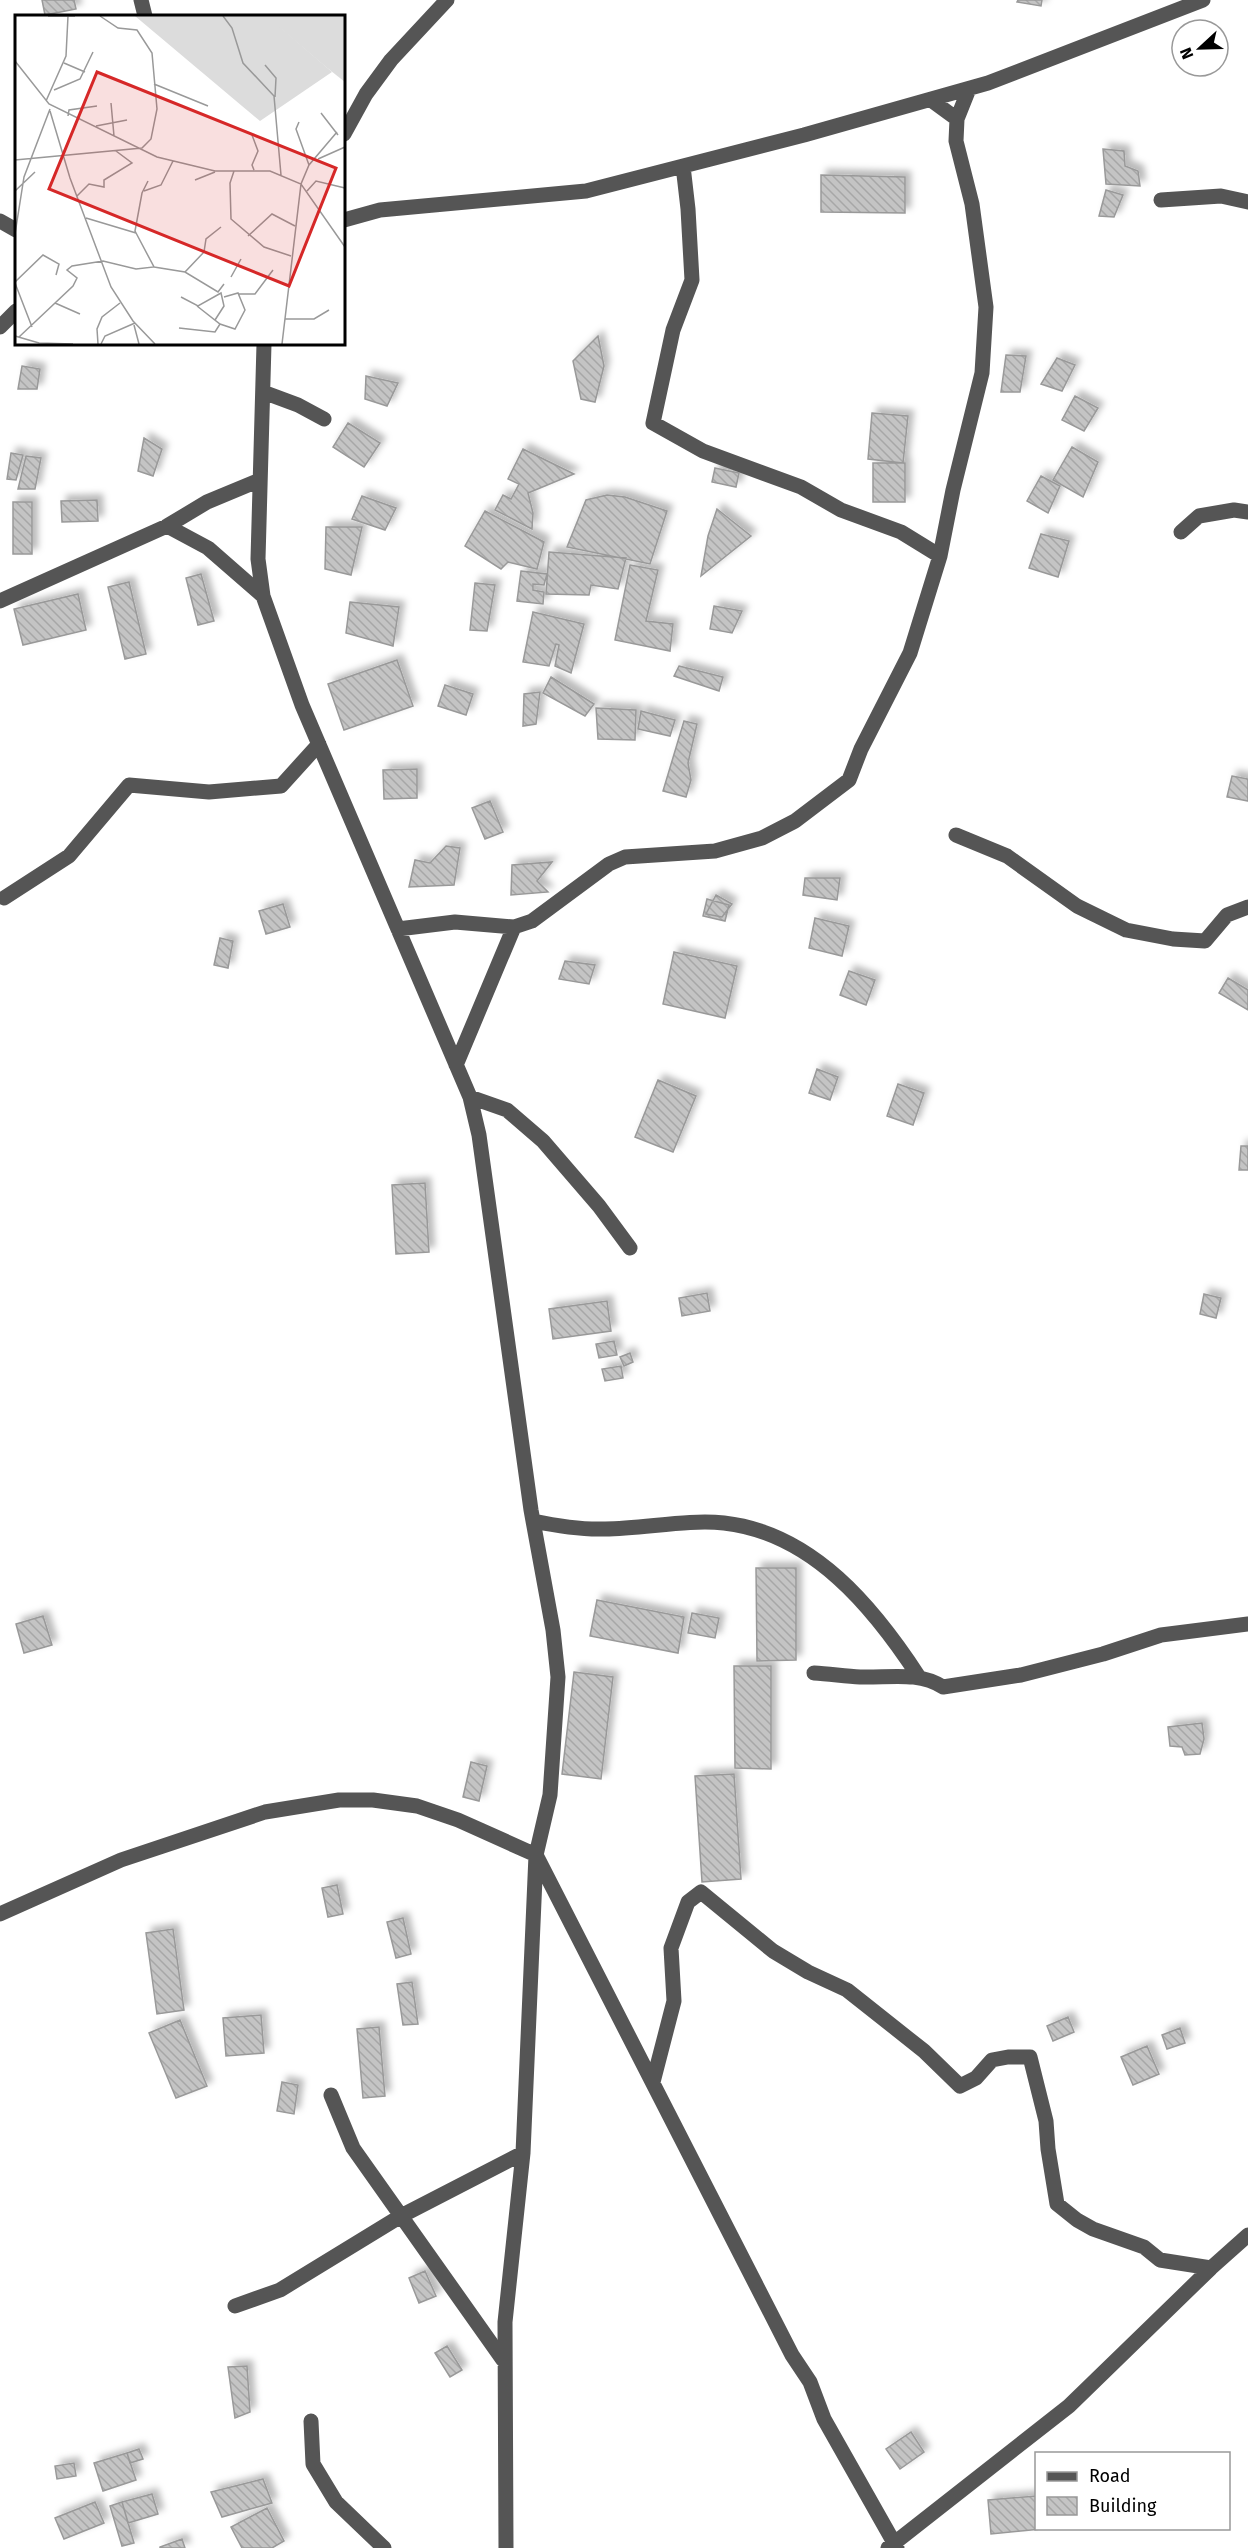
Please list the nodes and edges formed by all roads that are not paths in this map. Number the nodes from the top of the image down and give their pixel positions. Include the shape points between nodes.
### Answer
1 (141, 0) edge
2 (447, 0) edge
3 (1203, 0) edge
4 (145, 15) edge
5 (969, 89) junction
6 (931, 100) junction
7 (957, 119) junction
8 (345, 132) edge
9 (683, 166) junction
10 (1161, 200) dead end
11 (1248, 201) edge
12 (345, 220) edge
13 (15, 312) edge
14 (0, 327) edge
15 (264, 345) edge
16 (262, 392) junction
17 (324, 419) dead end
18 (260, 480) junction
19 (1248, 512) edge
20 (167, 526) junction
21 (1181, 532) dead end
22 (940, 556) junction
23 (263, 596) junction
24 (0, 601) edge
25 (319, 744) junction
26 (956, 835) dead end
27 (4, 897) dead end
28 (1248, 907) edge
29 (514, 927) junction
30 (398, 929) junction
31 (456, 1065) junction
32 (470, 1097) junction
33 (630, 1248) dead end
34 (533, 1521) junction
35 (1248, 1624) edge
36 (814, 1673) dead end
37 (919, 1677) junction
38 (536, 1855) junction
39 (0, 1914) edge
40 (653, 2082) junction
41 (331, 2095) dead end
42 (523, 2153) junction
43 (401, 2216) junction
44 (1248, 2235) edge
45 (1210, 2268) junction
46 (235, 2306) dead end
47 (503, 2360) junction
48 (311, 2421) dead end
49 (894, 2546) edge
50 (384, 2548) edge
51 (506, 2548) edge

1 - 4 street
2 - 8 street via 391,60
3 - 5 street
5 - 6 street
5 - 7 street
6 - 7 street
6 - 9 street
7 - 22 street via 956,141 972,204 986,307 982,373
9 - 12 street via 586,191 380,210
9 - 22 street via 692,280 673,330 653,423 703,451 801,487 841,510 901,532
10 - 11 street via 1221,196
13 - 14 street
15 - 16 street
16 - 17 street
16 - 18 street
18 - 20 street via 207,502
18 - 23 street via 258,559
19 - 21 street via 1234,510 1199,516
20 - 23 street via 208,548
20 - 24 street
22 - 29 street via 910,652 849,780 795,821 762,838 715,851 625,857 609,864 554,907
23 - 25 street
25 - 27 street via 281,786 209,792 129,785 69,856
25 - 30 street
26 - 28 street via 1007,856 1077,906 1126,930 1205,941 1227,915
29 - 30 street via 455,922
29 - 31 street
30 - 31 street
31 - 32 street
32 - 33 street via 507,1110 543,1141
32 - 34 street via 479,1135
34 - 37 street via 606,1529 724,1523 797,1546 871,1609
34 - 38 street via 558,1677 550,1795
35 - 37 street via 1161,1635 1021,1675 943,1687
36 - 37 street
38 - 39 street via 417,1806 339,1800 265,1812 121,1860
38 - 40 street
38 - 42 street
40 - 45 street via 674,2001 671,1948 688,1902 701,1892 773,1951 847,1990 924,2051 960,2086 976,2078 992,2060 1030,2057 1046,2121 1058,2204 1093,2229 1144,2247 1160,2260
40 - 49 street via 792,2355 810,2382 824,2419
41 - 43 street via 353,2148
42 - 43 street
42 - 47 street
43 - 46 street via 280,2290
43 - 47 street
44 - 45 street
45 - 49 street via 1069,2406
47 - 51 street
48 - 50 street via 313,2464 336,2502

